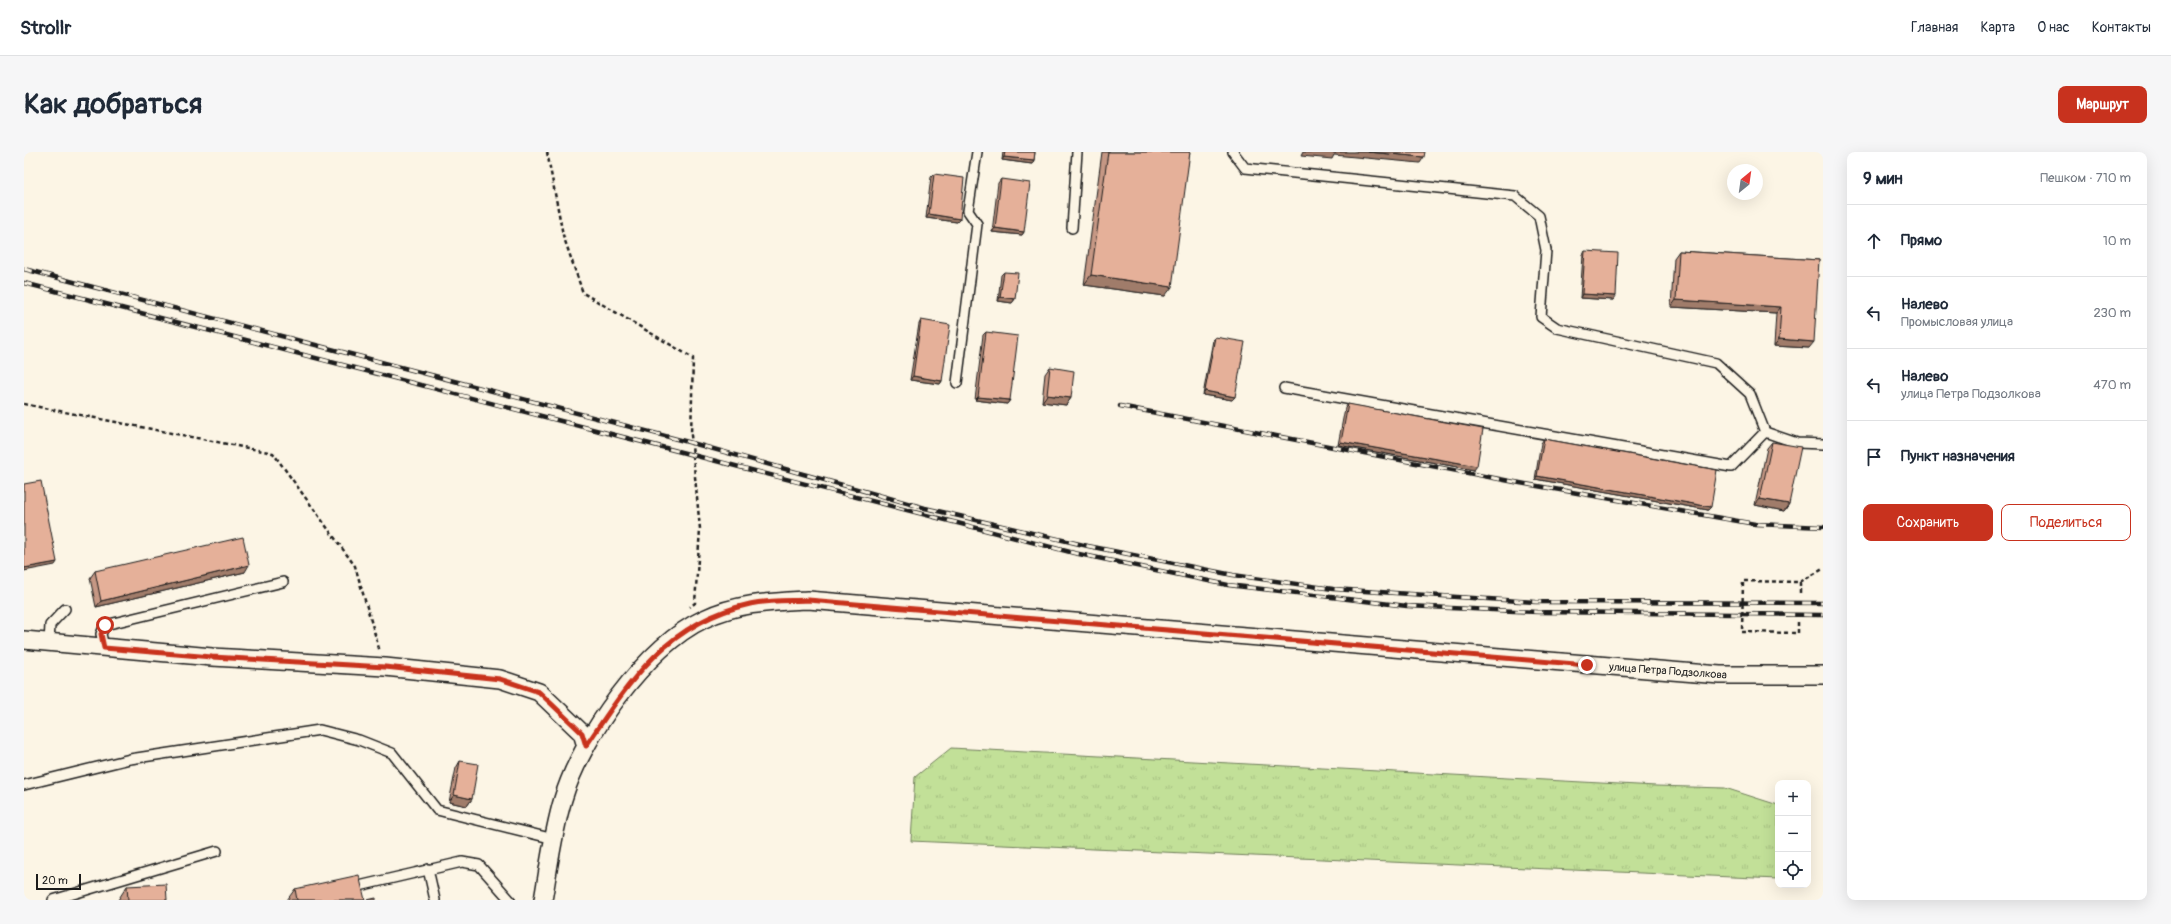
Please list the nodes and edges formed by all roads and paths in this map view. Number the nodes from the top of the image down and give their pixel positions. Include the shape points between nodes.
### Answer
1 (547, 152) edge
2 (977, 152) edge
3 (1078, 152) edge
4 (1233, 152) edge
5 (1072, 228) dead end
6 (957, 383) dead end
7 (1284, 388) dead end
8 (24, 404) edge
9 (1765, 432) junction
10 (1823, 444) edge
11 (1823, 569) edge
12 (283, 582) dead end
13 (1800, 582) junction
14 (1800, 596) dead end
15 (695, 603) dead end
16 (65, 609) dead end
17 (1798, 622) dead end
18 (24, 640) edge
19 (49, 643) junction
20 (104, 648) junction
21 (385, 667) junction
22 (1823, 675) edge
23 (586, 746) junction
24 (24, 785) edge
25 (554, 839) junction
26 (217, 851) dead end
27 (428, 869) junction
28 (357, 889) edge
29 (78, 896) edge
30 (53, 900) edge
31 (435, 900) edge
32 (510, 900) edge
33 (543, 900) edge

1 - 15 path via 563,236 583,293 693,358 691,435 700,529
2 - 6 lane via 968,211 977,224
3 - 5 lane
4 - 9 lane via 1245,168 1515,196 1539,216 1546,250 1541,317 1557,328 1716,363 1750,394
7 - 9 lane via 1731,467
8 - 21 path via 273,453 355,566
9 - 10 lane via 1797,443
11 - 13 path
12 - 20 lane via 105,625 101,634
13 - 14 path
13 - 17 path via 1743,581 1742,632 1798,633
16 - 19 lane via 50,625
18 - 19 street
19 - 20 street
20 - 21 street
21 - 23 street via 500,679 539,692 582,733
22 - 23 street, улица Петра Подзолкова via 1720,675 808,600 750,604 705,618 686,629 662,648 624,689
23 - 25 street, улица Петра Подзолкова via 563,798
24 - 25 lane via 130,759 320,730 360,740 392,753 437,810
25 - 33 street, улица Петра Подзолкова
26 - 29 lane
27 - 28 lane
27 - 31 lane
27 - 32 lane via 462,862 479,865
29 - 30 lane

